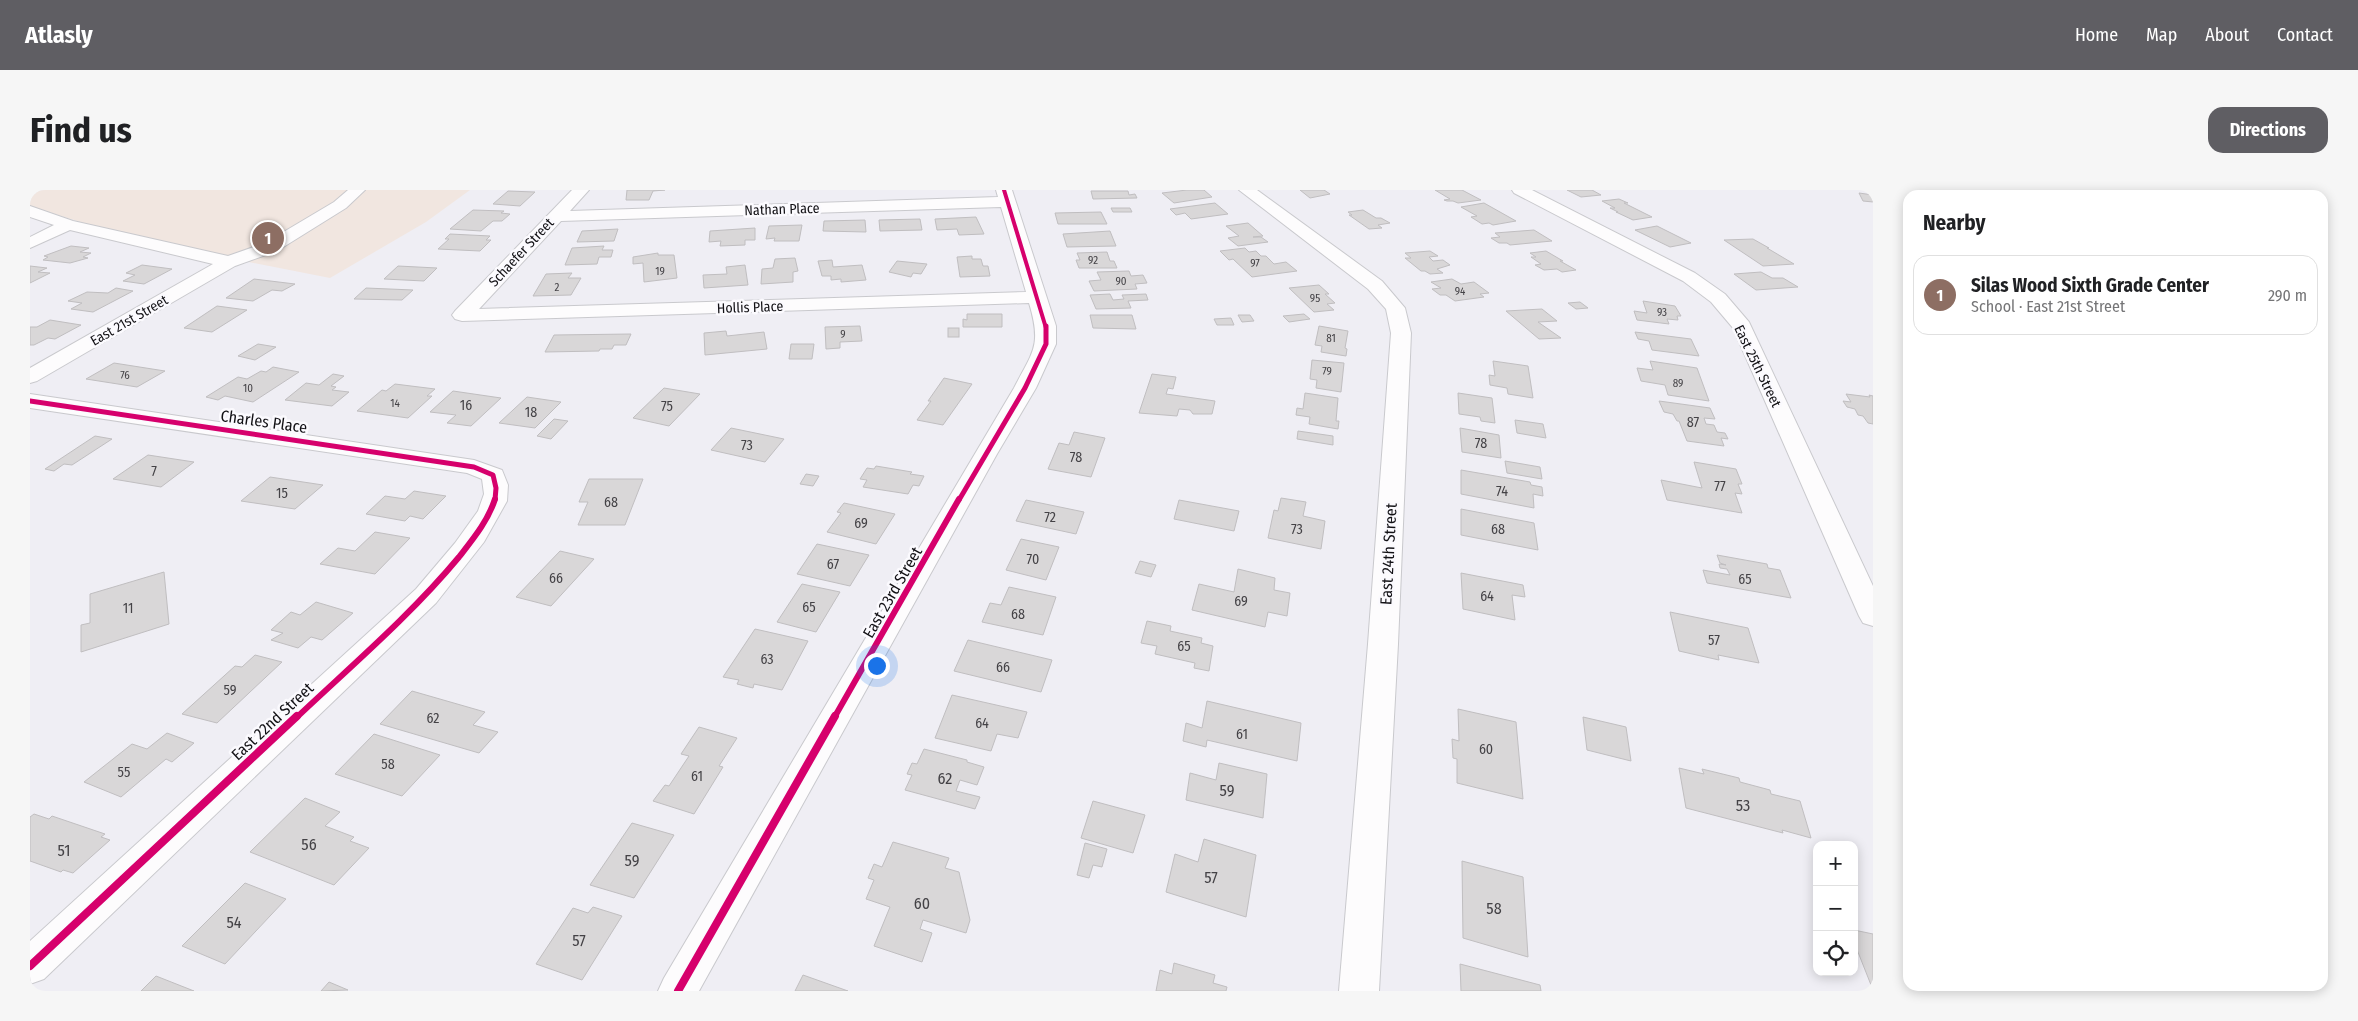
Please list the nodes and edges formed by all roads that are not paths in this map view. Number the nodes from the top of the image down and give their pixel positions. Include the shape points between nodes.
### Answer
1 (357, 190) edge
2 (581, 190) edge
3 (1247, 190) edge
4 (1520, 190) edge
5 (1006, 196) edge
6 (30, 211) edge
7 (555, 216) junction
8 (68, 225) junction
9 (30, 243) edge
10 (229, 262) junction
11 (1038, 297) junction
12 (462, 315) joint
13 (30, 378) edge
14 (30, 401) edge
15 (493, 475) joint
16 (1873, 616) edge
17 (30, 966) edge
18 (678, 991) edge
19 (1359, 991) edge

1 - 10 street, East 21st Street via 272,247
2 - 7 street, Schaefer Street
3 - 19 street, East 24th Street via 1375,285 1395,308 1401,333
4 - 16 street, East 25th Street via 1689,277 1718,298 1742,326
5 - 7 street, Nathan Place
5 - 11 street, East 23rd Street
6 - 8 street
7 - 12 street, Schaefer Street
8 - 9 street
8 - 10 street
10 - 13 street, East 21st Street
11 - 12 street, Hollis Place
11 - 18 street, East 23rd Street via 1046,326 1046,344 1025,388
14 - 15 street, Charles Place via 449,462
15 - 17 street, East 22nd Street via 497,487 495,502 481,526 426,596

